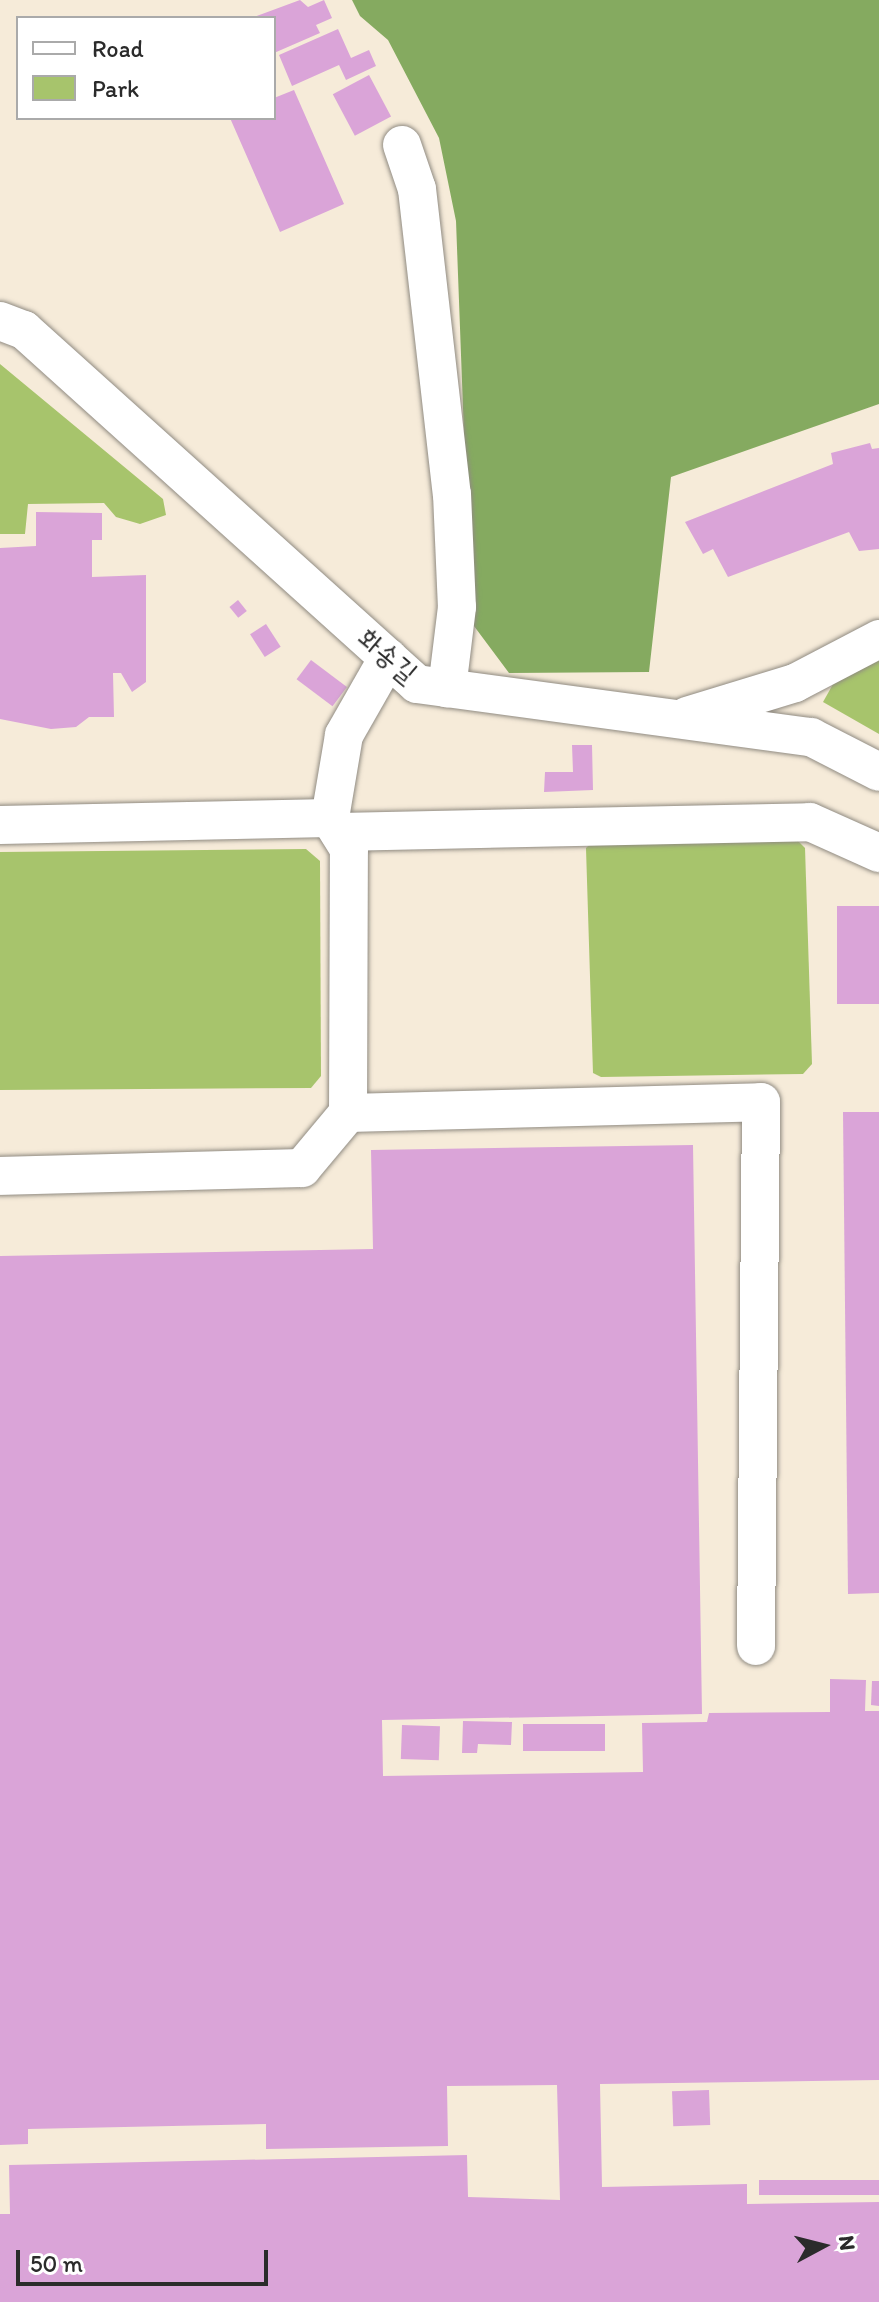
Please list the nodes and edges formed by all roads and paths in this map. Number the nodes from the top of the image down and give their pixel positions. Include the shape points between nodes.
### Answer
1 (402, 145) dead end
2 (0, 321) edge
3 (879, 639) edge
4 (388, 658) junction
5 (447, 688) junction
6 (677, 719) junction
7 (879, 772) edge
8 (0, 825) edge
9 (334, 825) junction
10 (879, 853) edge
11 (348, 1113) junction
12 (0, 1176) edge
13 (756, 1646) dead end

1 - 5 street via 417,189 452,494 457,607
2 - 4 street, 화송길 via 24,330
3 - 6 street via 795,683
4 - 5 street, 화송길 via 417,684
4 - 9 street via 344,735
5 - 6 street, 화송길
6 - 7 street, 화송길 via 811,737
8 - 9 street
9 - 10 street via 810,822
9 - 11 street via 349,849
11 - 12 street via 302,1168
11 - 13 street via 761,1102

